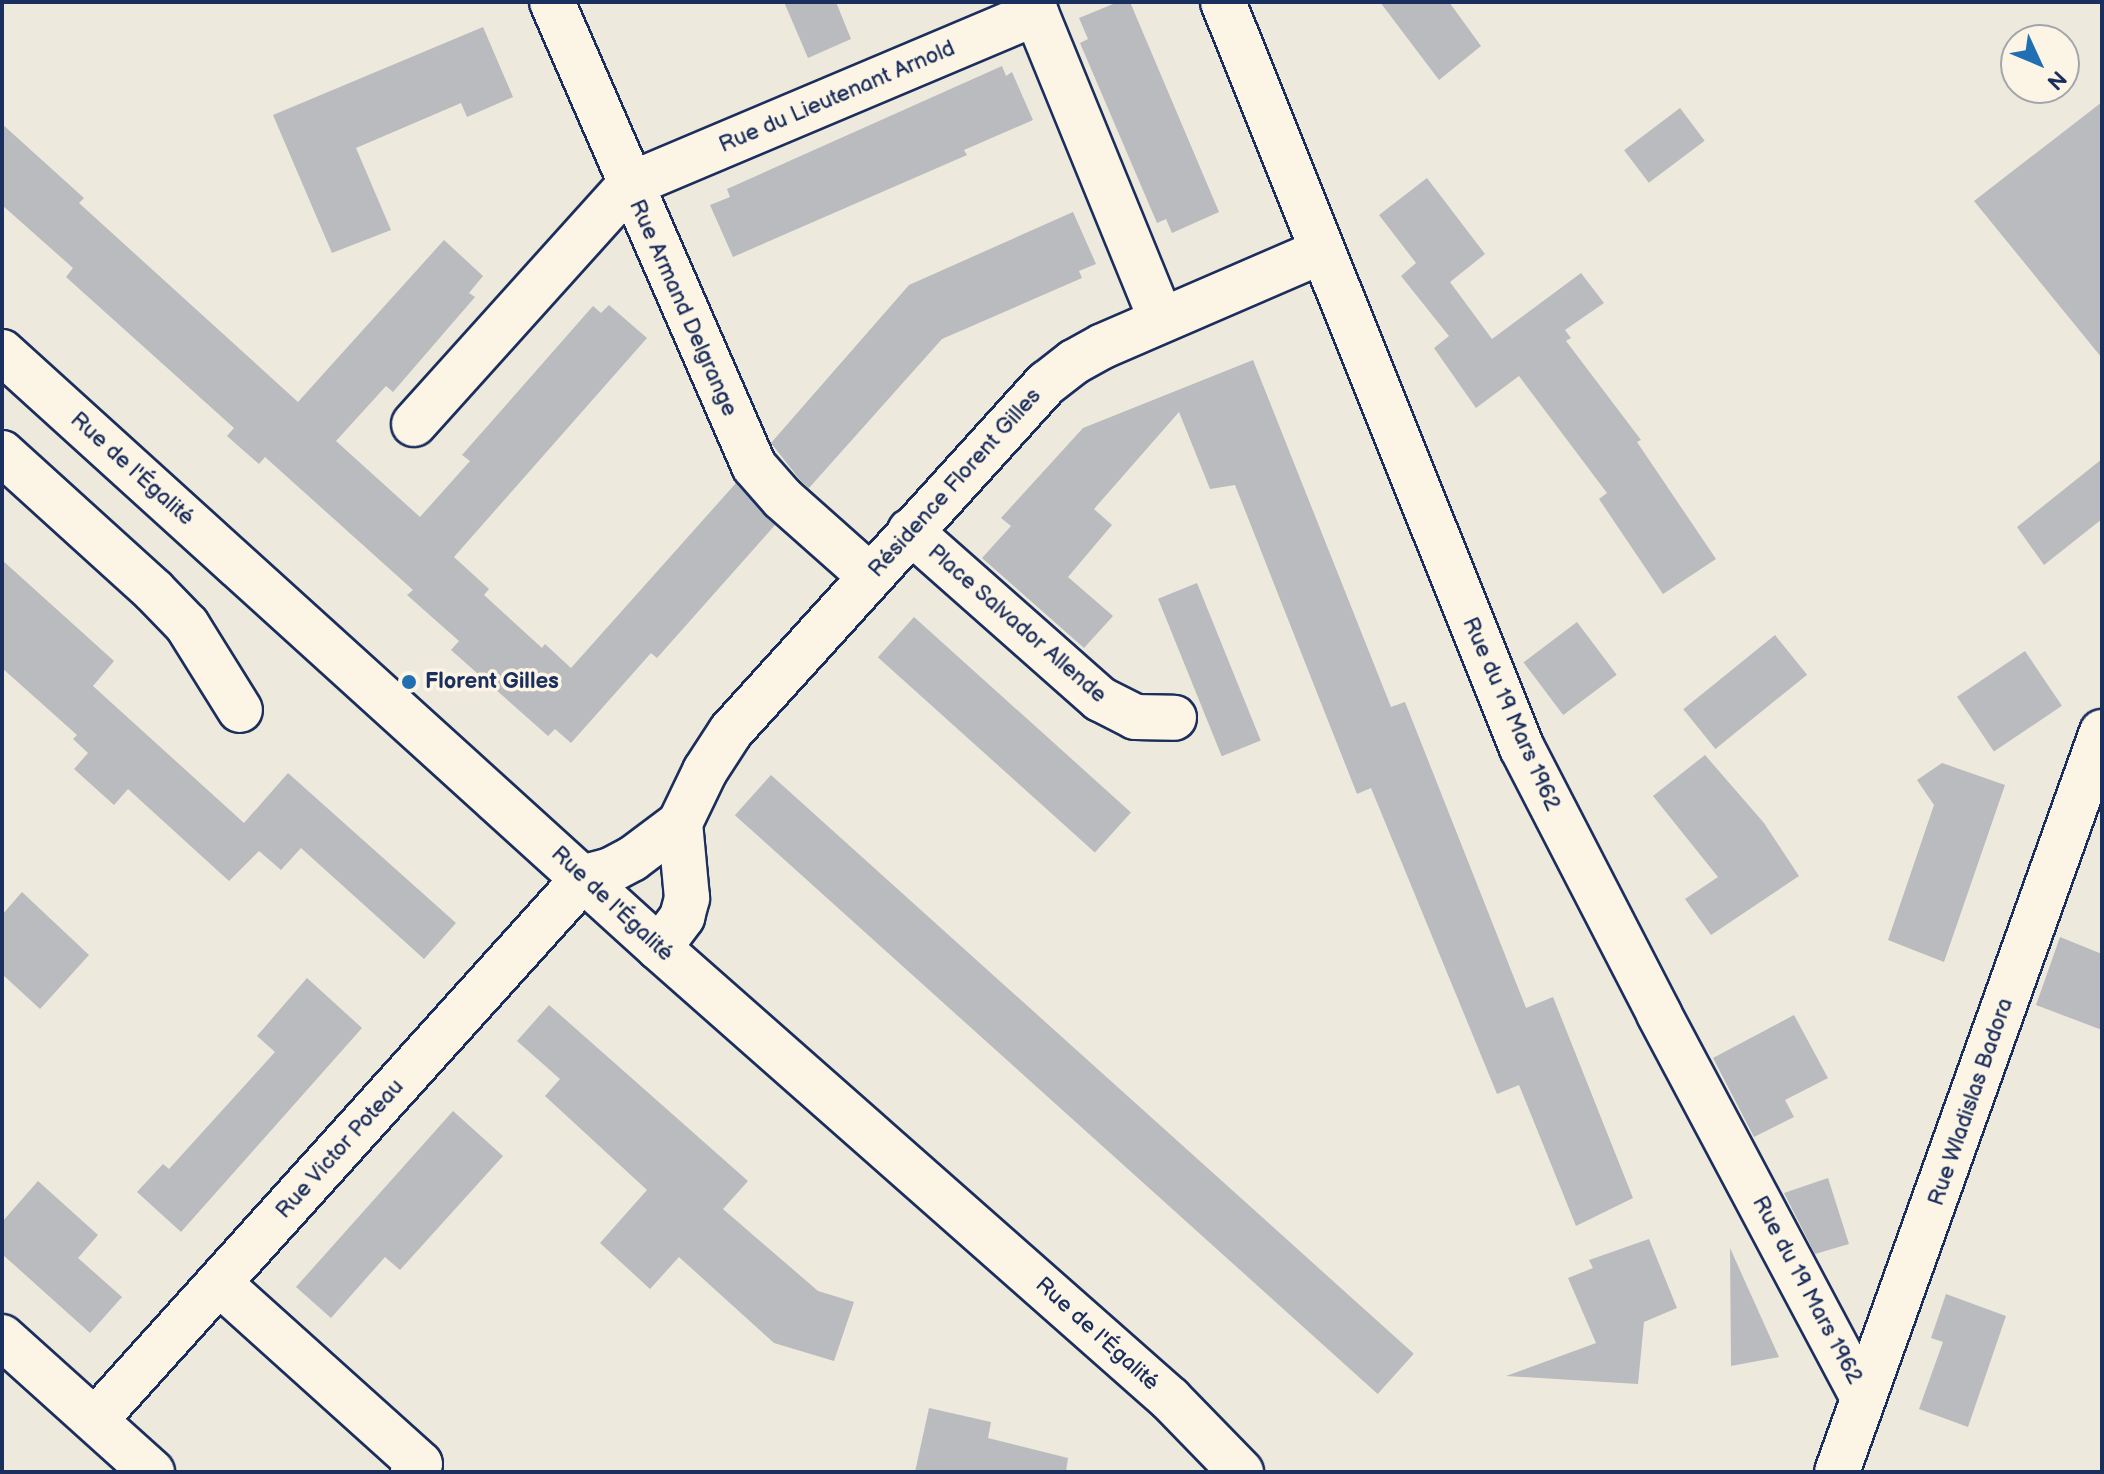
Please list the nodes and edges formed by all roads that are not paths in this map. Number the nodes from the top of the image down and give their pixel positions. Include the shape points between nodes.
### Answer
1 (552, 2) edge
2 (1223, 2) edge
3 (629, 185) junction
4 (1320, 252) junction
5 (1161, 319) junction
6 (2, 352) edge
7 (414, 424) dead end
8 (2, 453) edge
9 (910, 531) junction
10 (870, 576) junction
11 (240, 710) dead end
12 (1174, 718) dead end
13 (2102, 732) edge
14 (680, 823) junction
15 (585, 877) junction
16 (659, 948) junction
17 (219, 1283) junction
18 (2, 1337) edge
19 (1863, 1397) junction
20 (95, 1420) junction
21 (1232, 1466) edge
22 (152, 1472) edge
23 (413, 1472) edge
24 (1837, 1472) edge

1 - 3 street, Rue Armand Delgrange
2 - 4 street, Rue du 19 Mars 1962
3 - 5 street, Rue du Lieutenant Arnold via 1036,13
3 - 7 street, Rue du Lieutenant Arnold
3 - 10 street, Rue Armand Delgrange via 754,466
4 - 5 street, Résidence Florent Gilles
4 - 19 street, Rue du 19 Mars 1962 via 1522,748
5 - 9 street, Résidence Florent Gilles via 1074,362 1047,383
6 - 15 street, Rue de l'Égalité
8 - 11 street via 187,625
9 - 10 street, Résidence Florent Gilles
9 - 12 street, Place Salvador Allende via 1100,699 1135,717
10 - 14 street, Résidence Florent Gilles via 731,731
13 - 19 street, Rue Wladislas Badora
14 - 15 street, Résidence Florent Gilles via 632,859
14 - 16 street via 687,898 682,917
15 - 16 street, Rue de l'Égalité
15 - 17 street, Rue Victor Poteau
16 - 21 street, Rue de l'Égalité via 1170,1399
17 - 20 street, Rue Victor Poteau
17 - 23 street via 420,1464
18 - 20 street
19 - 24 street, Rue Wladislas Badora
20 - 22 street

